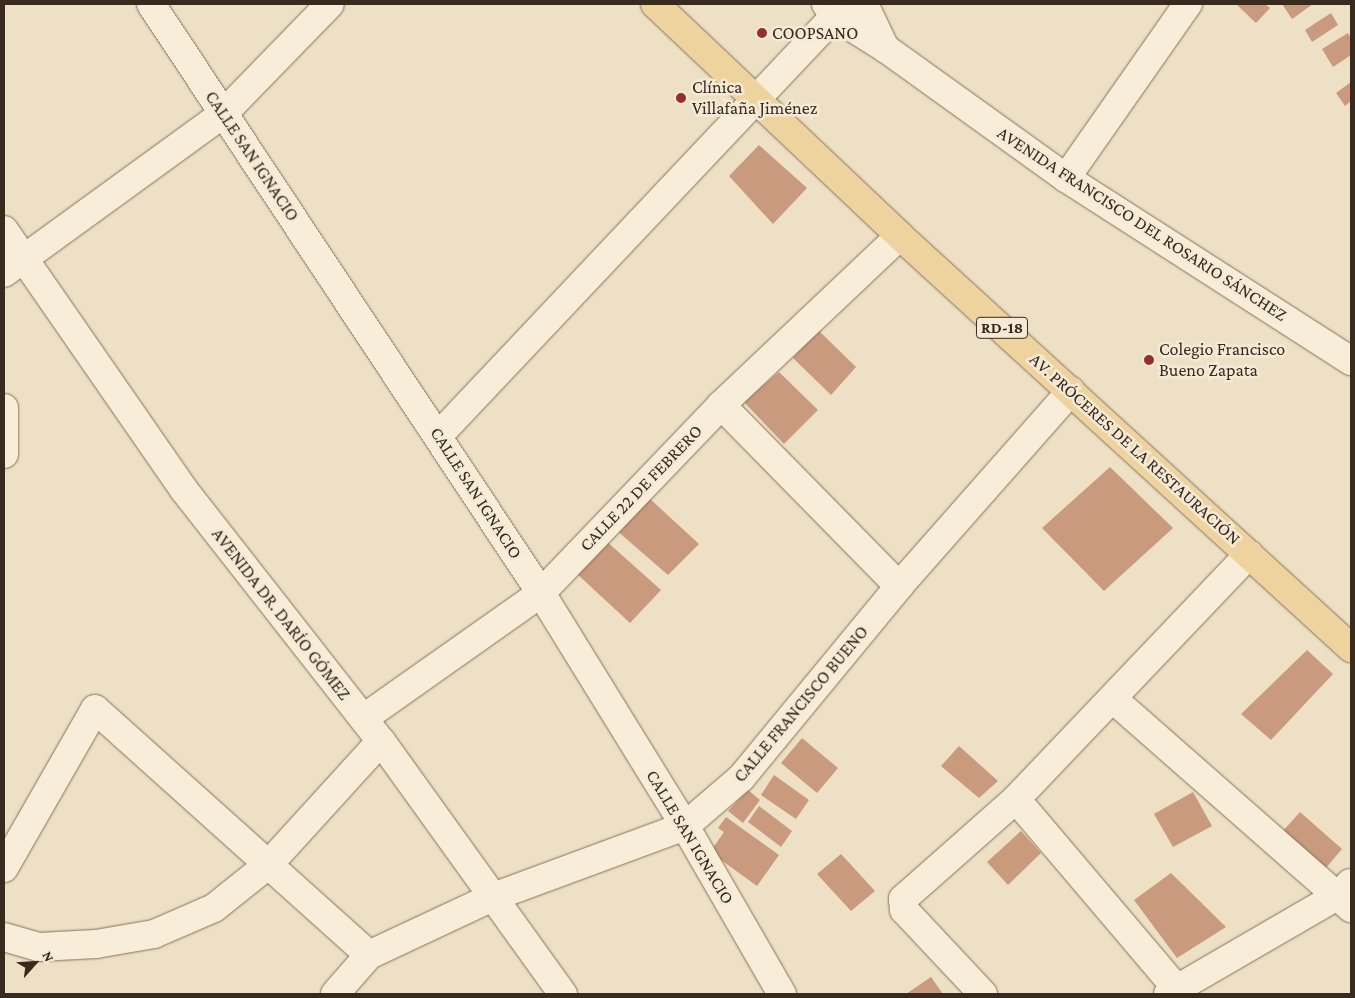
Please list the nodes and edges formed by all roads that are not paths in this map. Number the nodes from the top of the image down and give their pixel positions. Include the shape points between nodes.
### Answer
1 (151, 4) edge
2 (330, 4) edge
3 (655, 4) edge
4 (864, 4) edge
5 (1188, 4) edge
6 (835, 8) edge
7 (886, 48) junction
8 (758, 100) junction
9 (223, 114) junction
10 (1066, 178) junction
11 (4, 230) edge
12 (900, 236) junction
13 (13, 265) edge
14 (1351, 361) edge
15 (1071, 391) junction
16 (721, 405) junction
17 (4, 408) edge
18 (439, 436) junction
19 (4, 454) edge
20 (1249, 554) junction
21 (899, 586) junction
22 (540, 593) junction
23 (1351, 648) edge
24 (1113, 699) junction
25 (364, 718) junction
26 (381, 742) junction
27 (1016, 799) junction
28 (685, 826) junction
29 (269, 864) junction
30 (4, 868) edge
31 (1347, 895) edge
32 (493, 897) junction
33 (4, 937) edge
34 (369, 955) junction
35 (1173, 992) edge
36 (335, 994) edge
37 (563, 994) edge
38 (782, 994) edge
39 (983, 994) edge

1 - 9 street, CALLE SAN IGNACIO
2 - 9 street
3 - 8 main road, AV. PRÓCERES DE LA RESTAURACIÓN / RD-18
4 - 7 street, AVENIDA FRANCISCO DEL ROSARIO SÁNCHEZ
5 - 10 street
6 - 7 street, AVENIDA FRANCISCO DEL ROSARIO SÁNCHEZ
6 - 8 street
7 - 10 street, AVENIDA FRANCISCO DEL ROSARIO SÁNCHEZ
8 - 12 main road, AV. PRÓCERES DE LA RESTAURACIÓN / RD-18
8 - 18 street
9 - 13 street
9 - 18 street, CALLE SAN IGNACIO
10 - 14 street, AVENIDA FRANCISCO DEL ROSARIO SÁNCHEZ
11 - 13 street, AVENIDA DR. DARÍO GÓMEZ
12 - 15 main road, AV. PRÓCERES DE LA RESTAURACIÓN / RD-18
12 - 16 street, CALLE 22 DE FEBRERO
13 - 25 street, AVENIDA DR. DARÍO GÓMEZ via 184,490
15 - 20 main road, AV. PRÓCERES DE LA RESTAURACIÓN / RD-18
15 - 21 street, CALLE FRANCISCO BUENO
16 - 21 street
16 - 22 street, CALLE 22 DE FEBRERO
17 - 19 street
18 - 22 street, CALLE SAN IGNACIO
20 - 23 main road, AV. PRÓCERES DE LA RESTAURACIÓN / RD-18
20 - 24 street
21 - 28 street, CALLE FRANCISCO BUENO via 741,778
22 - 25 street, CALLE 22 DE FEBRERO
22 - 28 street, CALLE SAN IGNACIO
24 - 27 street
24 - 31 street
25 - 26 street, AVENIDA DR. DARÍO GÓMEZ
26 - 29 street
26 - 32 street, AVENIDA DR. DARÍO GÓMEZ
27 - 35 street
27 - 39 street via 903,899 904,910
28 - 32 street, CALLE FRANCISCO BUENO
28 - 38 street, CALLE SAN IGNACIO
29 - 30 street via 96,709
29 - 33 street via 214,908 154,934 96,944 39,947
29 - 34 street
31 - 35 street
32 - 34 street, CALLE FRANCISCO BUENO
32 - 37 street, AVENIDA DR. DARÍO GÓMEZ
34 - 36 street, CALLE FRANCISCO BUENO

